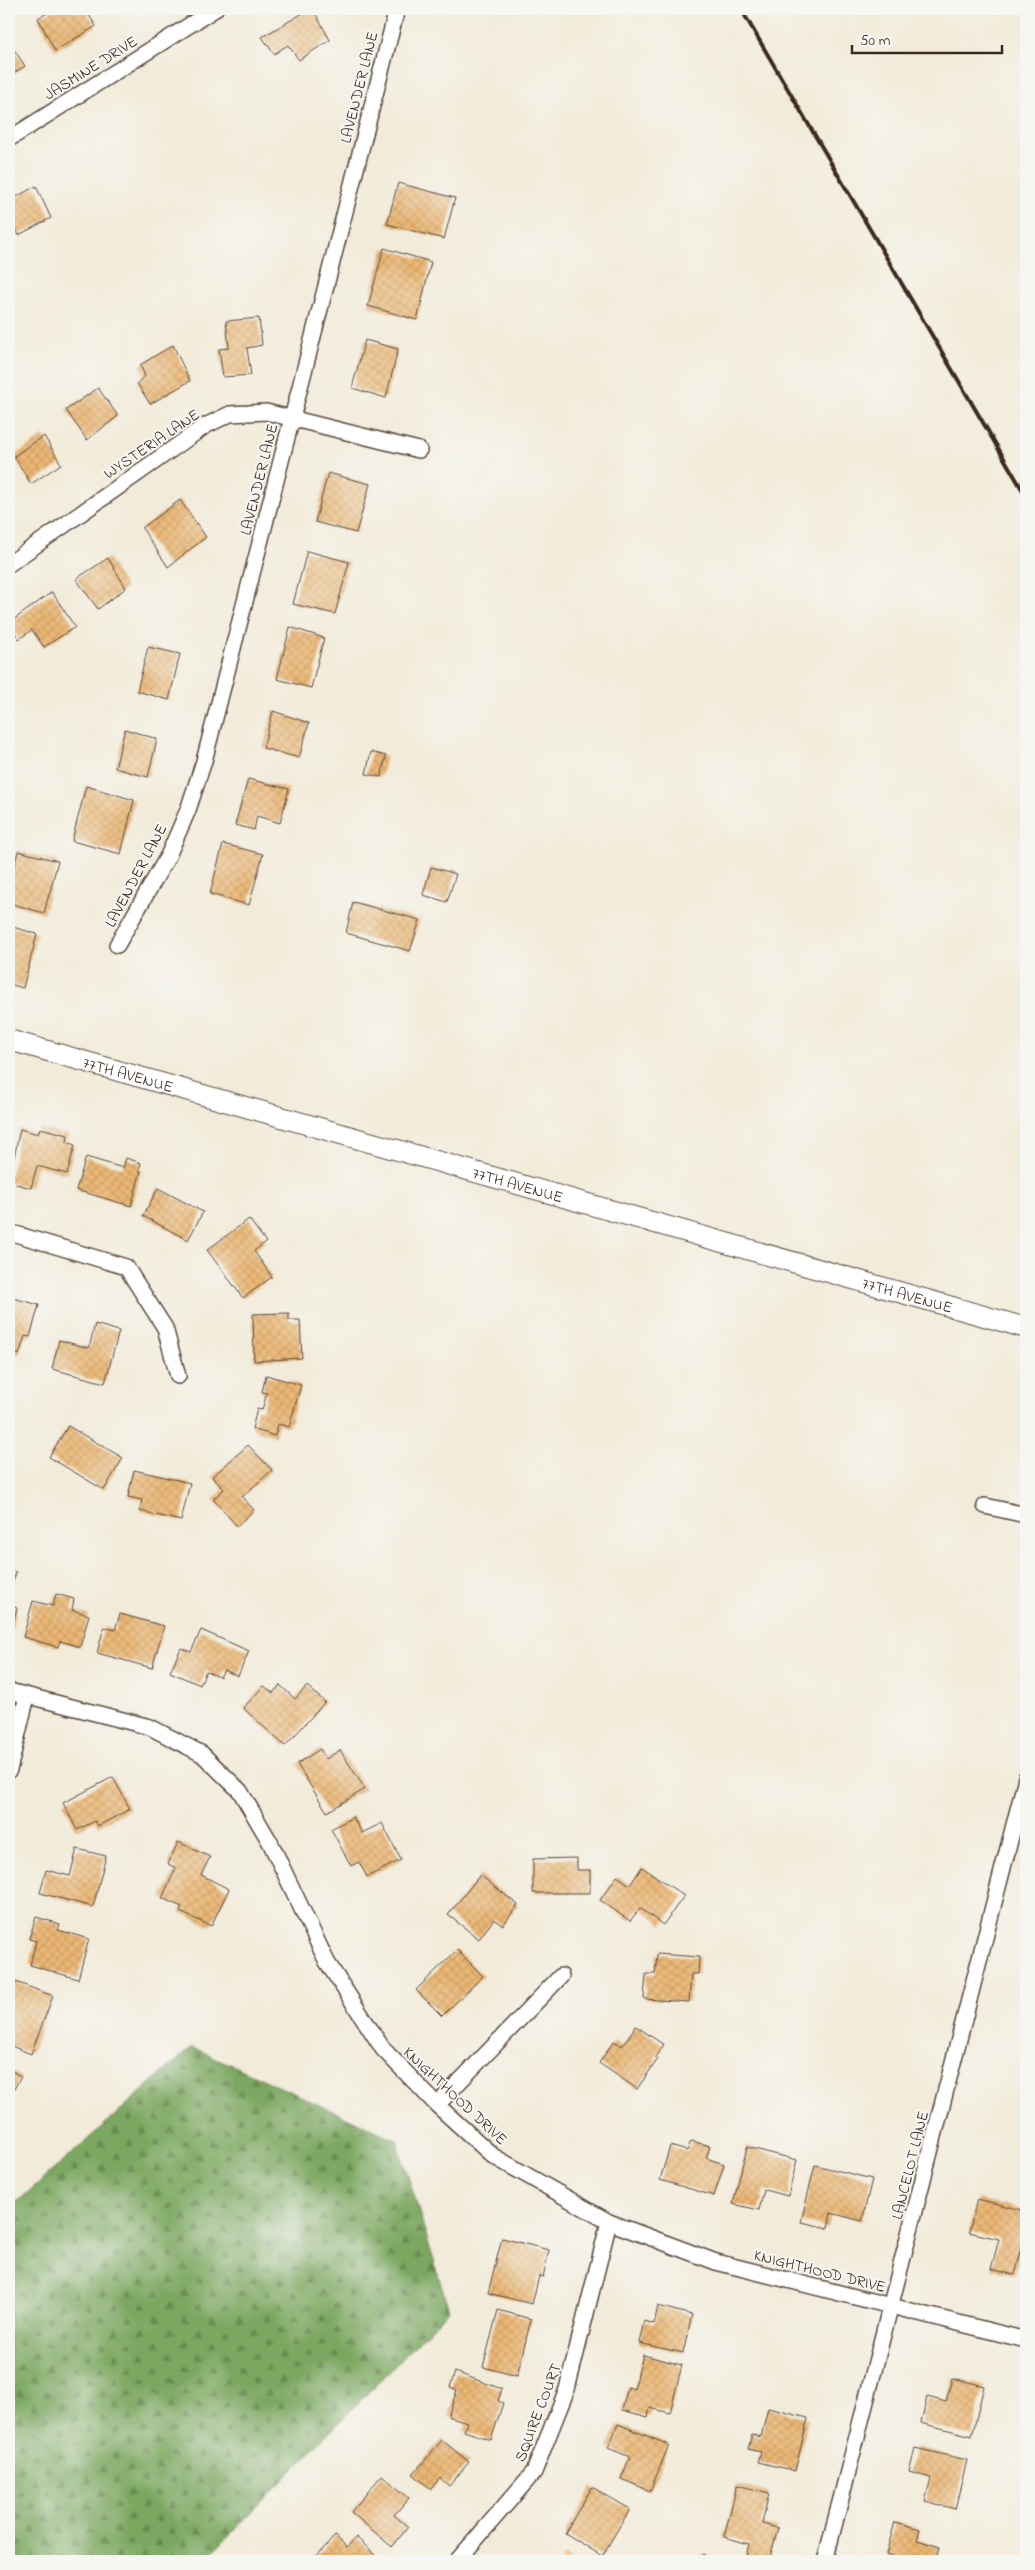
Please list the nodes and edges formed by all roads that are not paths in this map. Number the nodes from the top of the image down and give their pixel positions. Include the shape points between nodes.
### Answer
1 (215, 9) edge
2 (397, 9) edge
3 (9, 139) edge
4 (292, 418) junction
5 (419, 450) dead end
6 (9, 564) edge
7 (117, 945) dead end
8 (9, 1040) edge
9 (9, 1232) edge
10 (1026, 1328) edge
11 (178, 1376) dead end
12 (985, 1506) dead end
13 (1026, 1514) edge
14 (9, 1692) edge
15 (27, 1696) junction
16 (9, 1770) edge
17 (1026, 1778) edge
18 (561, 1976) dead end
19 (437, 2105) junction
20 (609, 2222) junction
21 (891, 2306) junction
22 (1026, 2340) edge
23 (457, 2561) edge
24 (825, 2561) edge

1 - 3 street, JASMINE DRIVE
2 - 4 street, LAVENDER LANE
4 - 5 street, WYSTERIA LANE
4 - 6 street, WYSTERIA LANE via 266,412 230,414 204,426
4 - 7 street, LAVENDER LANE via 194,794 168,856
8 - 10 street, 77TH AVENUE
9 - 11 street via 126,1267 165,1328
12 - 13 street
14 - 15 street, KNIGHTHOOD DRIVE
15 - 16 street
15 - 19 street, KNIGHTHOOD DRIVE via 150,1727 202,1754 240,1791 270,1842 327,1962 383,2049
17 - 21 street, LANCELOT LANE
18 - 19 street
19 - 20 street, KNIGHTHOOD DRIVE via 493,2156
20 - 21 street, KNIGHTHOOD DRIVE via 716,2262
20 - 23 street, SQUIRE COURT via 568,2389 534,2472
21 - 22 street, KNIGHTHOOD DRIVE
21 - 24 street, LANCELOT LANE

